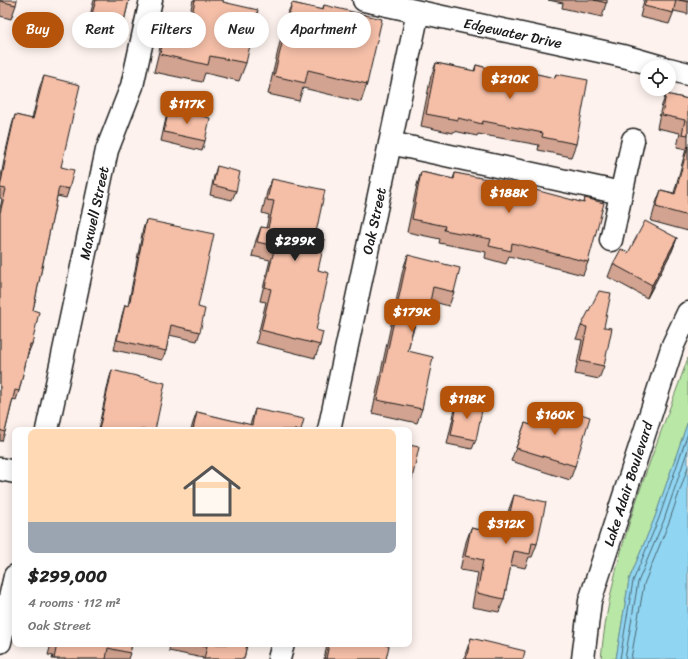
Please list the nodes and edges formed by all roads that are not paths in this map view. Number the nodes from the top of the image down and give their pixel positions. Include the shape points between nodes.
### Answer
1 (151, 0) edge
2 (364, 0) edge
3 (418, 12) junction
4 (640, 62) edge
5 (676, 71) edge
6 (688, 74) edge
7 (633, 140) dead end
8 (390, 143) junction
9 (621, 193) junction
10 (611, 240) dead end
11 (688, 312) edge
12 (48, 427) edge
13 (330, 427) edge
14 (0, 469) edge
15 (12, 471) edge
16 (12, 589) edge
17 (0, 642) edge
18 (281, 647) edge
19 (279, 659) edge
20 (583, 659) edge

1 - 12 street, Maxwell Street via 132,86 107,150
2 - 3 street, Edgewater Drive
3 - 4 street, Edgewater Drive
3 - 8 street, Oak Street
5 - 6 street
7 - 9 street
8 - 9 street
8 - 13 street, Oak Street
9 - 10 street
11 - 20 street, Lake Adair Boulevard via 673,344 590,601
14 - 15 street
16 - 17 street
18 - 19 street

